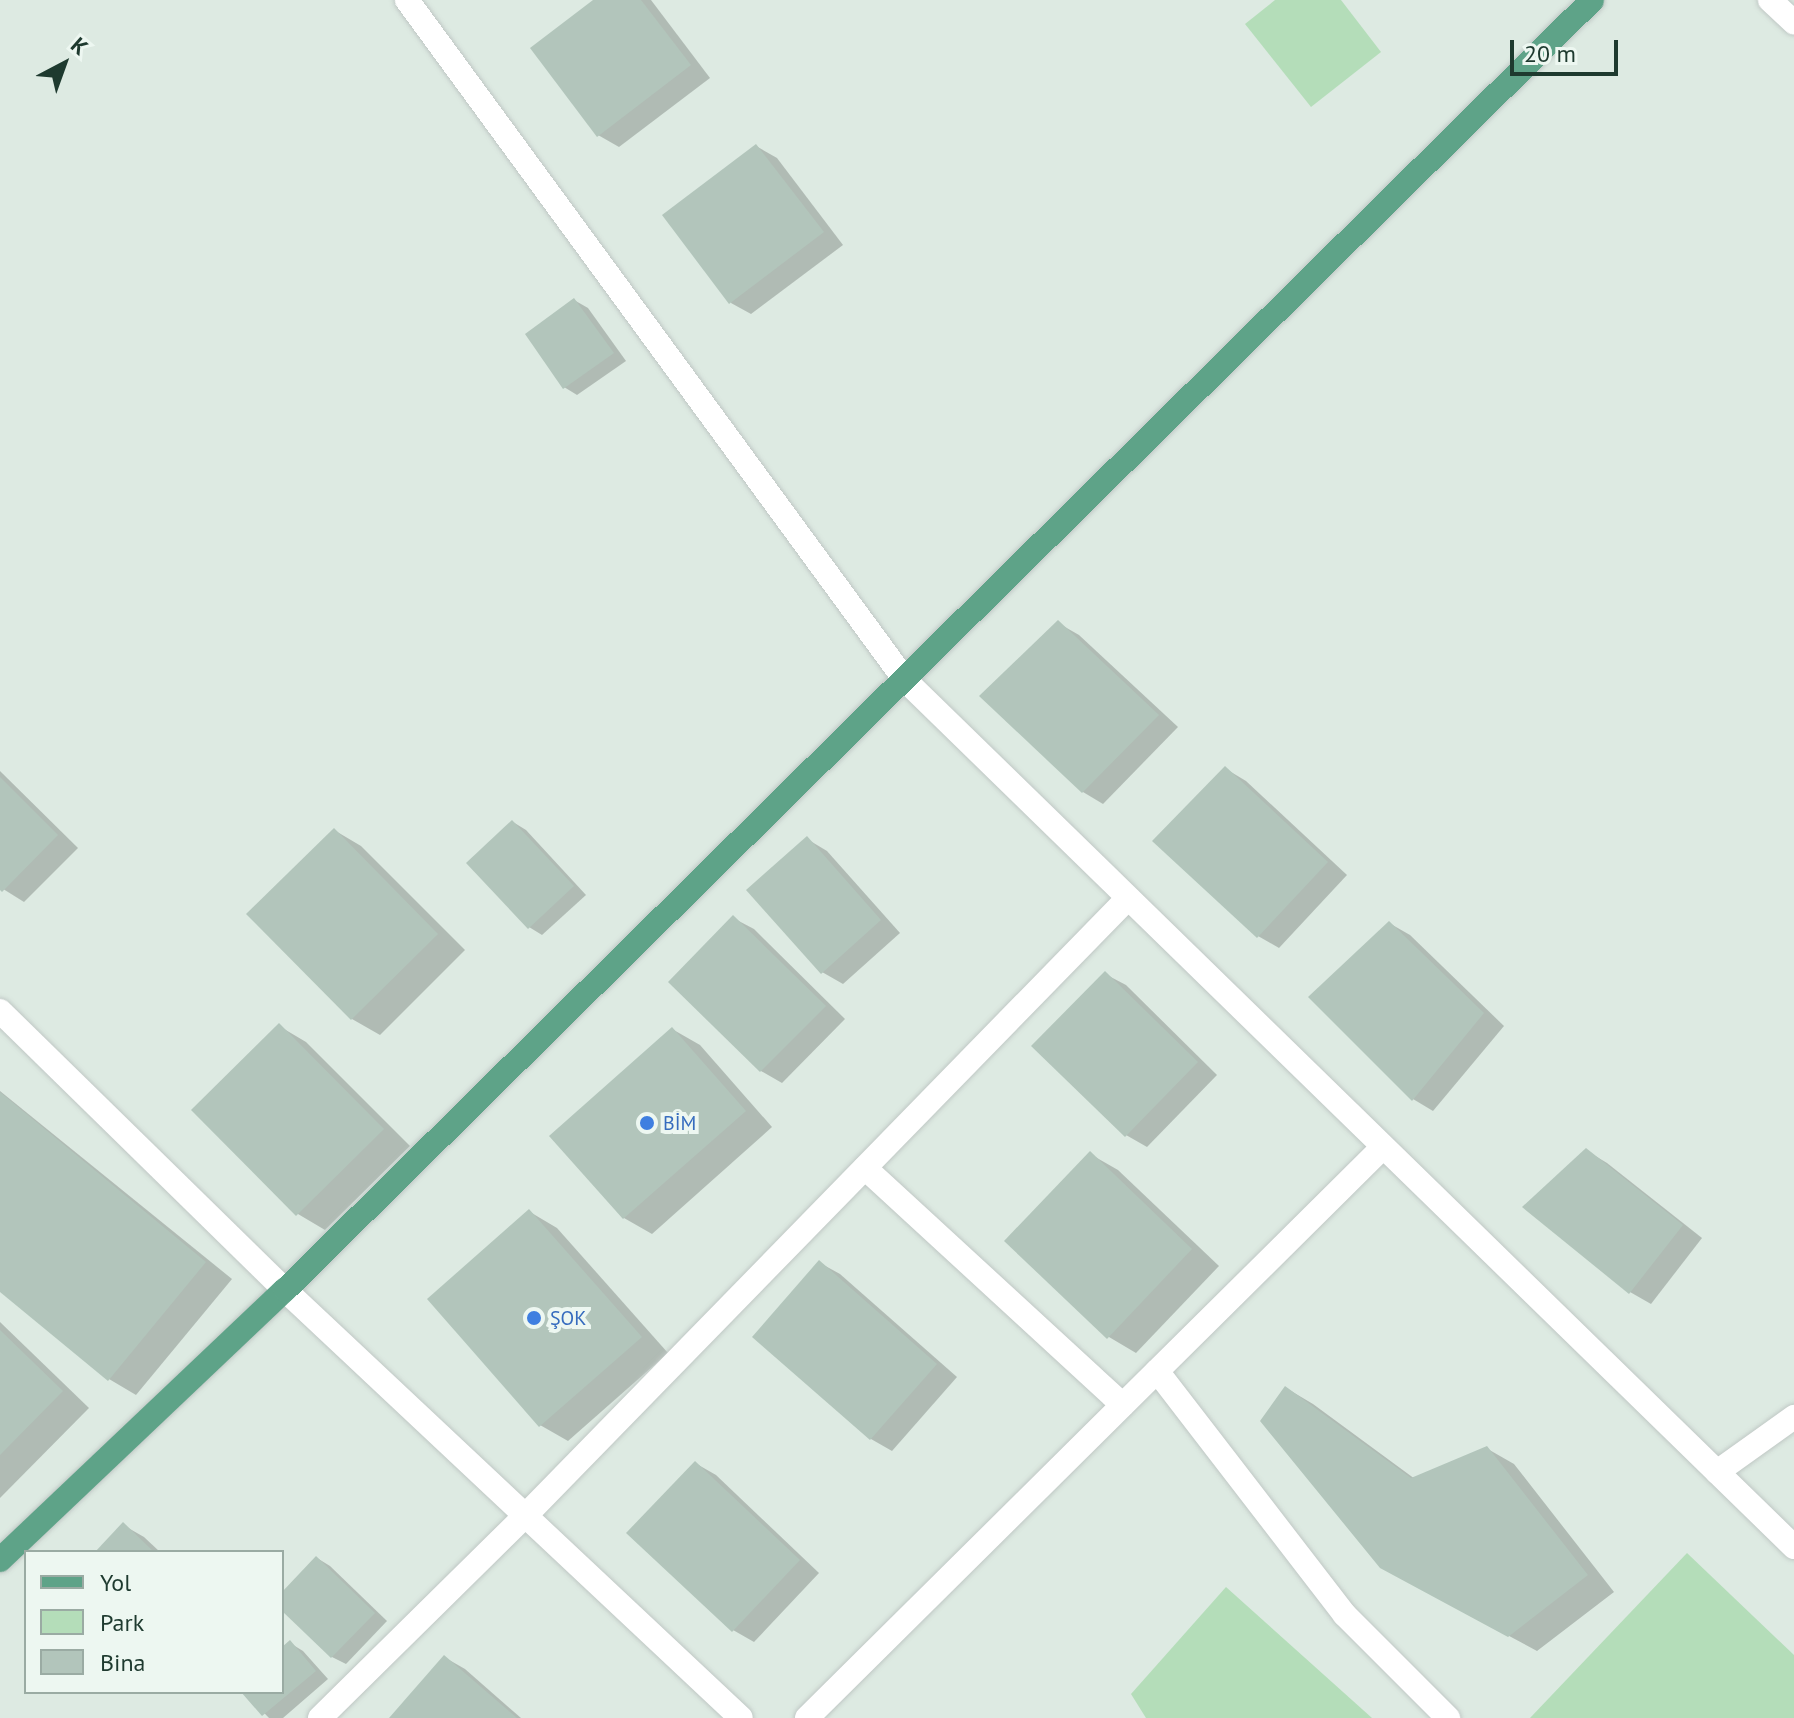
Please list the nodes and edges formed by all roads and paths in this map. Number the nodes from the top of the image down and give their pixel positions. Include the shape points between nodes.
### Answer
1 (407, 0) edge
2 (1592, 0) edge
3 (1770, 0) edge
4 (1794, 22) edge
5 (905, 680) junction
6 (1128, 898) junction
7 (4, 1023) edge
8 (1383, 1147) junction
9 (865, 1168) junction
10 (285, 1290) junction
11 (1157, 1371) junction
12 (1123, 1405) junction
13 (1794, 1417) edge
14 (1717, 1472) junction
15 (525, 1516) junction
16 (1794, 1547) edge
17 (0, 1560) edge
18 (320, 1718) edge
19 (741, 1718) edge
20 (807, 1718) edge
21 (1448, 1718) edge

1 - 5 street
2 - 5 main road
3 - 4 street
5 - 6 street
5 - 10 main road
6 - 8 street
6 - 9 street
7 - 10 street
8 - 11 street
8 - 14 street
9 - 12 street
9 - 15 street
10 - 15 street
10 - 17 main road
11 - 12 street
11 - 21 street via 1345,1615
12 - 20 street
13 - 14 street
14 - 16 street
15 - 18 street
15 - 19 street

